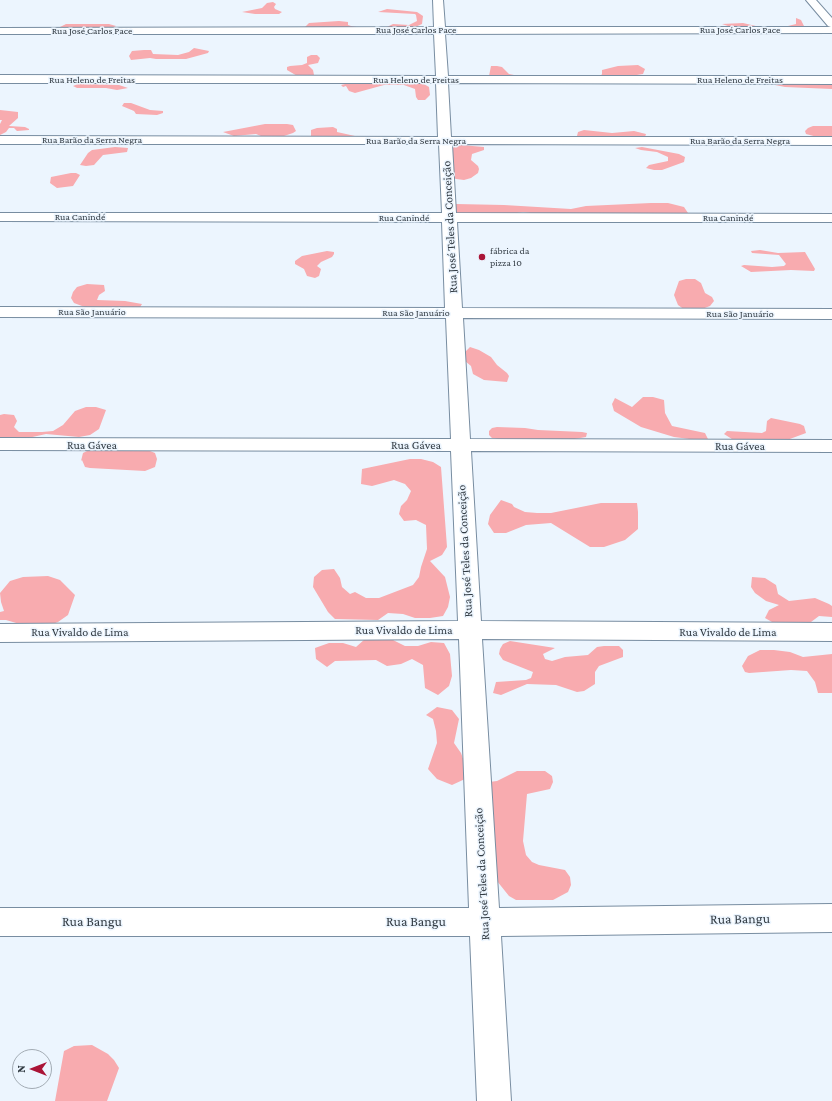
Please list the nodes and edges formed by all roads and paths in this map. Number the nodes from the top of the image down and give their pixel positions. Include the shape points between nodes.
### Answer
1 (438, 0) edge
2 (811, 0) edge
3 (832, 24) edge
4 (439, 30) junction
5 (832, 30) edge
6 (0, 31) edge
7 (0, 79) edge
8 (442, 80) junction
9 (832, 80) edge
10 (0, 140) edge
11 (445, 141) junction
12 (832, 141) edge
13 (0, 217) edge
14 (449, 218) junction
15 (832, 218) edge
16 (0, 312) edge
17 (454, 313) junction
18 (832, 314) edge
19 (0, 444) edge
20 (461, 445) junction
21 (832, 446) edge
22 (469, 630) junction
23 (832, 632) edge
24 (0, 633) edge
25 (832, 918) edge
26 (0, 922) edge
27 (485, 922) junction
28 (494, 1101) edge

1 - 4 street, Rua José Teles da Conceição
2 - 3 street
4 - 5 street, Rua José Carlos Pace
4 - 6 street, Rua José Carlos Pace
4 - 8 street, Rua José Teles da Conceição
7 - 8 street, Rua Heleno de Freitas
8 - 9 street, Rua Heleno de Freitas
8 - 11 street, Rua José Teles da Conceição
10 - 11 street, Rua Barão da Serra Negra
11 - 12 street, Rua Barão da Serra Negra
11 - 14 street, Rua José Teles da Conceição
13 - 14 street, Rua Canindé
14 - 15 street, Rua Canindé
14 - 17 street, Rua José Teles da Conceição
16 - 17 street, Rua São Januário
17 - 18 street, Rua São Januário
17 - 20 street, Rua José Teles da Conceição
19 - 20 street, Rua Gávea
20 - 21 street, Rua Gávea
20 - 22 street, Rua José Teles da Conceição
22 - 23 street, Rua Vivaldo de Lima
22 - 24 street, Rua Vivaldo de Lima
22 - 27 street, Rua José Teles da Conceição
25 - 27 street, Rua Bangu
26 - 27 street, Rua Bangu
27 - 28 street, Rua José Teles da Conceição

